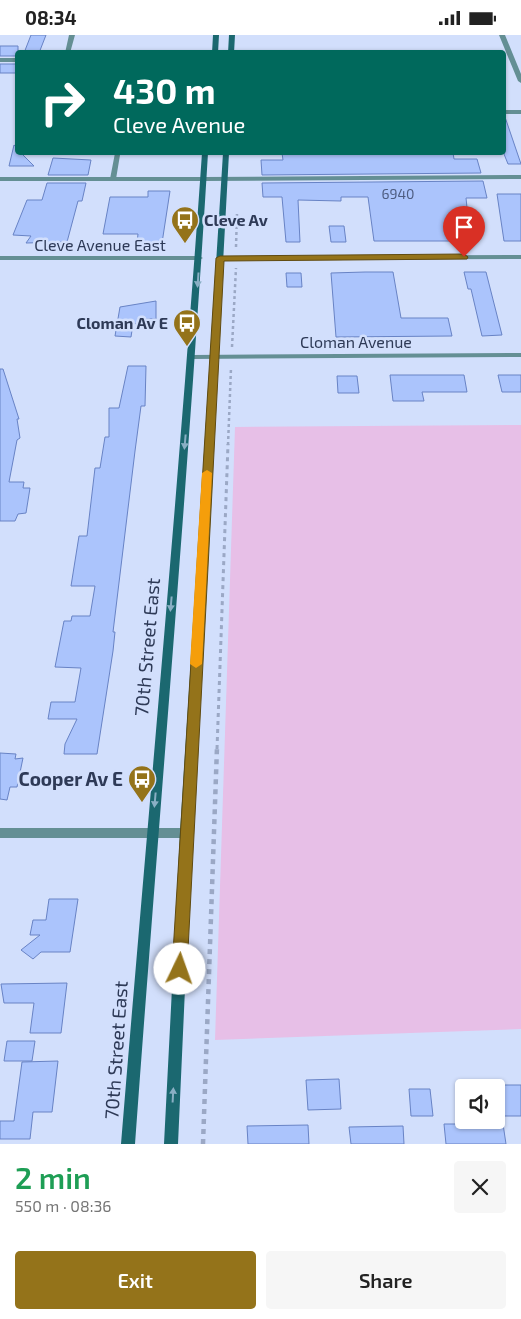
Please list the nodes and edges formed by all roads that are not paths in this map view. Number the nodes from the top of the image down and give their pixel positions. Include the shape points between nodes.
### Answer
1 (72, 35) edge
2 (216, 35) edge
3 (232, 35) edge
4 (502, 35) edge
5 (67, 50) edge
6 (215, 50) edge
7 (231, 50) edge
8 (506, 58) edge
9 (511, 58) junction
10 (15, 59) edge
11 (0, 60) edge
12 (521, 81) edge
13 (506, 112) edge
14 (521, 112) edge
15 (117, 155) edge
16 (205, 155) edge
17 (226, 155) edge
18 (521, 177) edge
19 (0, 179) edge
20 (113, 179) junction
21 (203, 179) junction
22 (225, 179) junction
23 (521, 257) edge
24 (199, 258) junction
25 (220, 258) junction
26 (0, 259) edge
27 (521, 355) edge
28 (192, 357) junction
29 (214, 357) junction
30 (0, 833) edge
31 (152, 833) junction
32 (186, 833) junction
33 (128, 1144) edge
34 (171, 1144) edge

1 - 5 street
2 - 6 main road
3 - 7 main road
4 - 9 street
8 - 9 street
9 - 12 street
10 - 11 street
13 - 14 street
15 - 20 street
16 - 21 main road, 70th Street East
17 - 22 main road
18 - 22 street
19 - 20 street
20 - 21 street
21 - 22 street
21 - 24 main road, 70th Street East
22 - 25 main road
23 - 25 street
24 - 26 street, Cleve Avenue East
24 -> 28 main road, 70th Street East
25 - 29 main road
27 - 29 street, Cloman Avenue
28 - 29 street, Cloman Avenue
28 -> 31 main road, 70th Street East
29 - 32 main road
30 - 31 street
31 - 32 street
31 - 33 main road, 70th Street East
34 -> 32 main road

